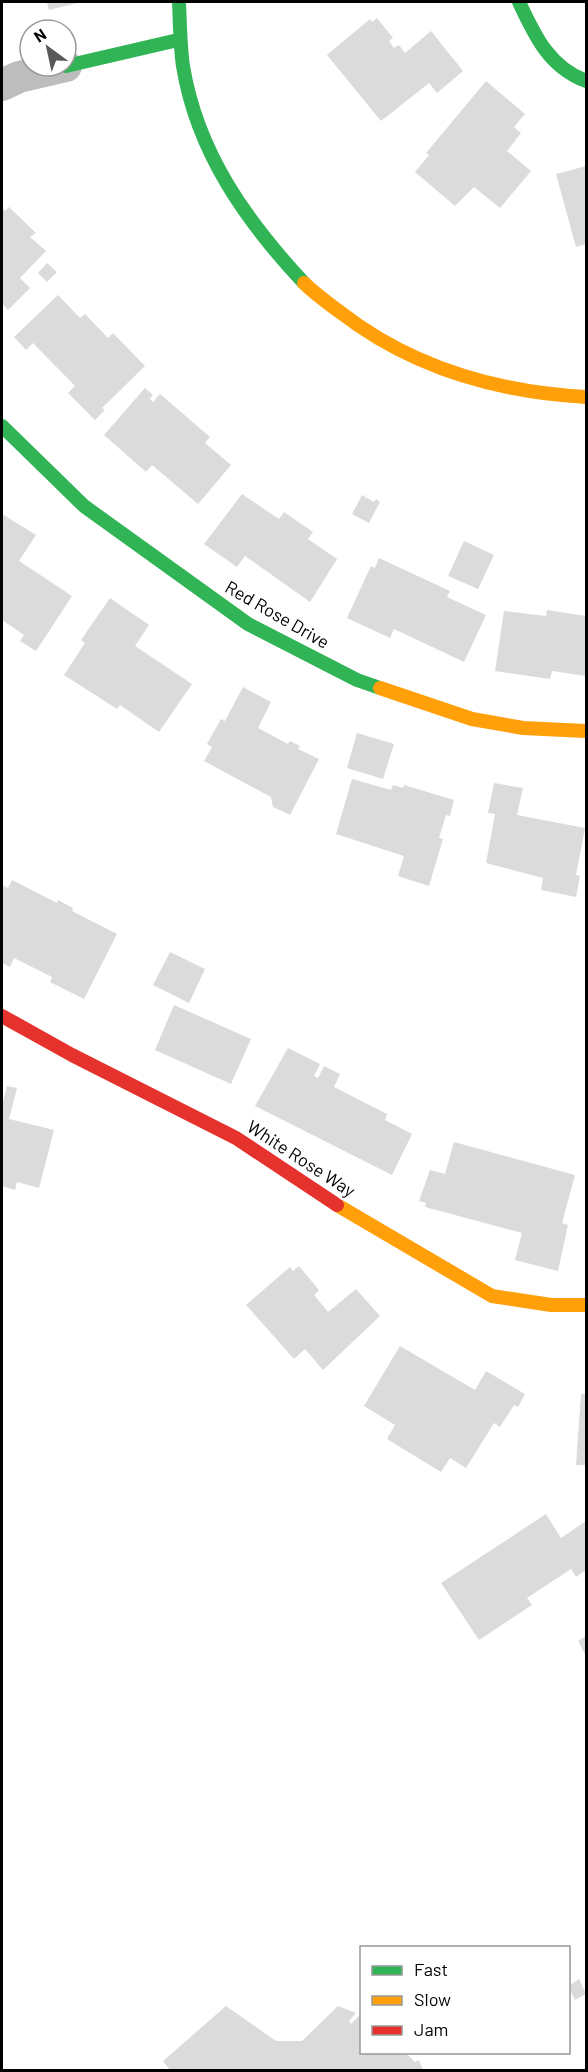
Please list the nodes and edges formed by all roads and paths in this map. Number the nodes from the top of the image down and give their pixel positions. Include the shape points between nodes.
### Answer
1 (179, 2) edge
2 (519, 2) edge
3 (178, 40) junction
4 (78, 63) edge
5 (18, 77) edge
6 (586, 81) edge
7 (2, 85) edge
8 (586, 397) edge
9 (2, 426) edge
10 (586, 731) edge
11 (2, 1016) edge
12 (586, 1305) edge

1 - 3 street
2 - 6 street via 542,48 556,66
3 - 4 street
3 - 8 street via 194,105 215,163 248,220 319,298 361,330 406,354 477,382 538,394
5 - 7 street
9 - 10 street, Red Rose Drive via 84,506 248,624 357,680 472,719 523,728
11 - 12 street, White Rose Way via 236,1137 343,1209 492,1296 551,1305

